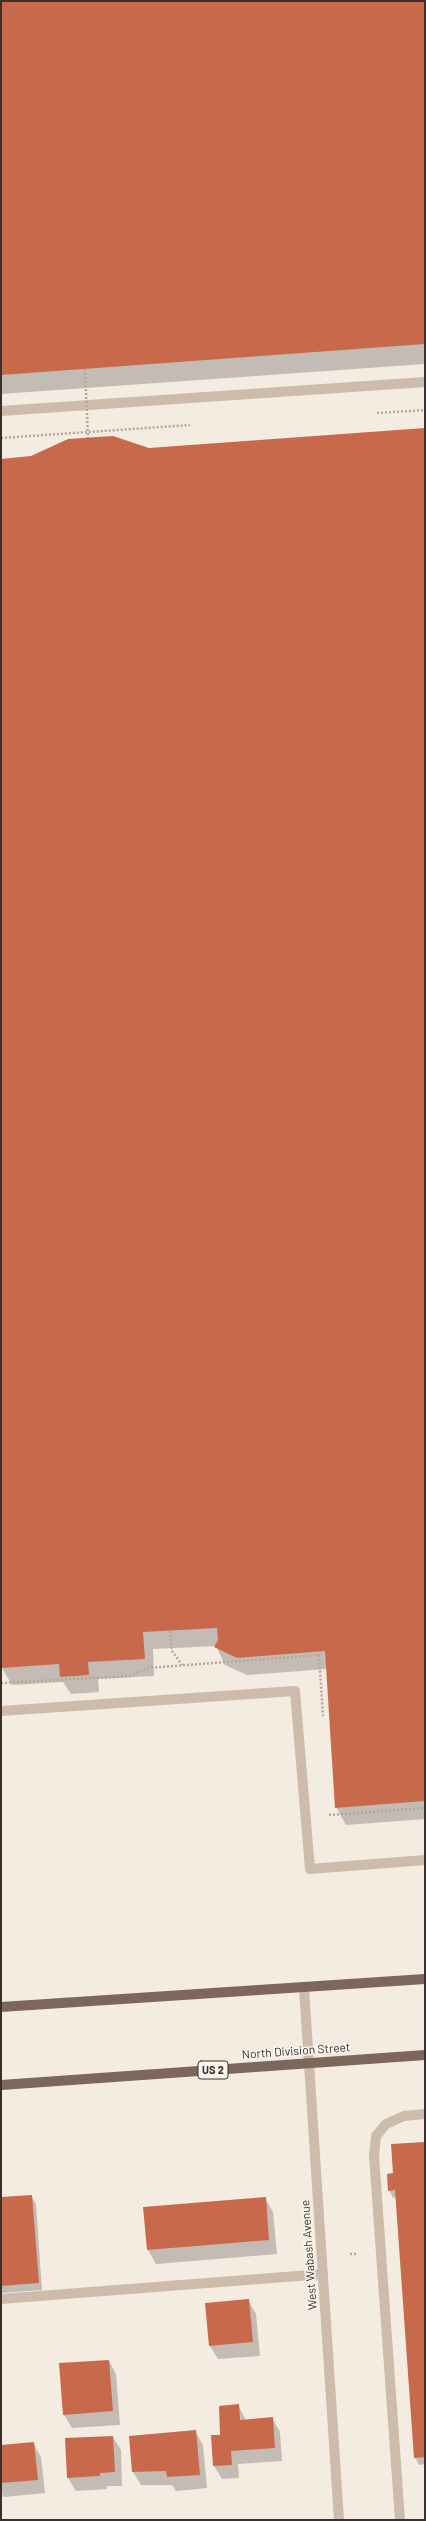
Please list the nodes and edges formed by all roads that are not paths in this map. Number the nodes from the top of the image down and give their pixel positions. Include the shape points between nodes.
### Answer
1 (425, 382) edge
2 (1, 412) edge
3 (1, 1711) edge
4 (425, 1860) edge
5 (425, 1979) edge
6 (304, 1988) junction
7 (1, 2007) edge
8 (425, 2055) edge
9 (309, 2064) junction
10 (1, 2085) edge
11 (425, 2114) edge
12 (323, 2274) junction
13 (1, 2299) edge
14 (339, 2520) edge
15 (400, 2520) edge

1 - 2 street
3 - 4 street via 295,1691 310,1869
5 - 6 main road
6 - 7 main road
6 - 9 street, West Wabash Avenue
8 - 9 main road, North Division Street / US 2
9 - 10 main road, North Division Street / US 2
9 - 12 street, West Wabash Avenue
11 - 15 street via 404,2116 386,2124 376,2136 374,2155
12 - 13 street
12 - 14 street, West Wabash Avenue

